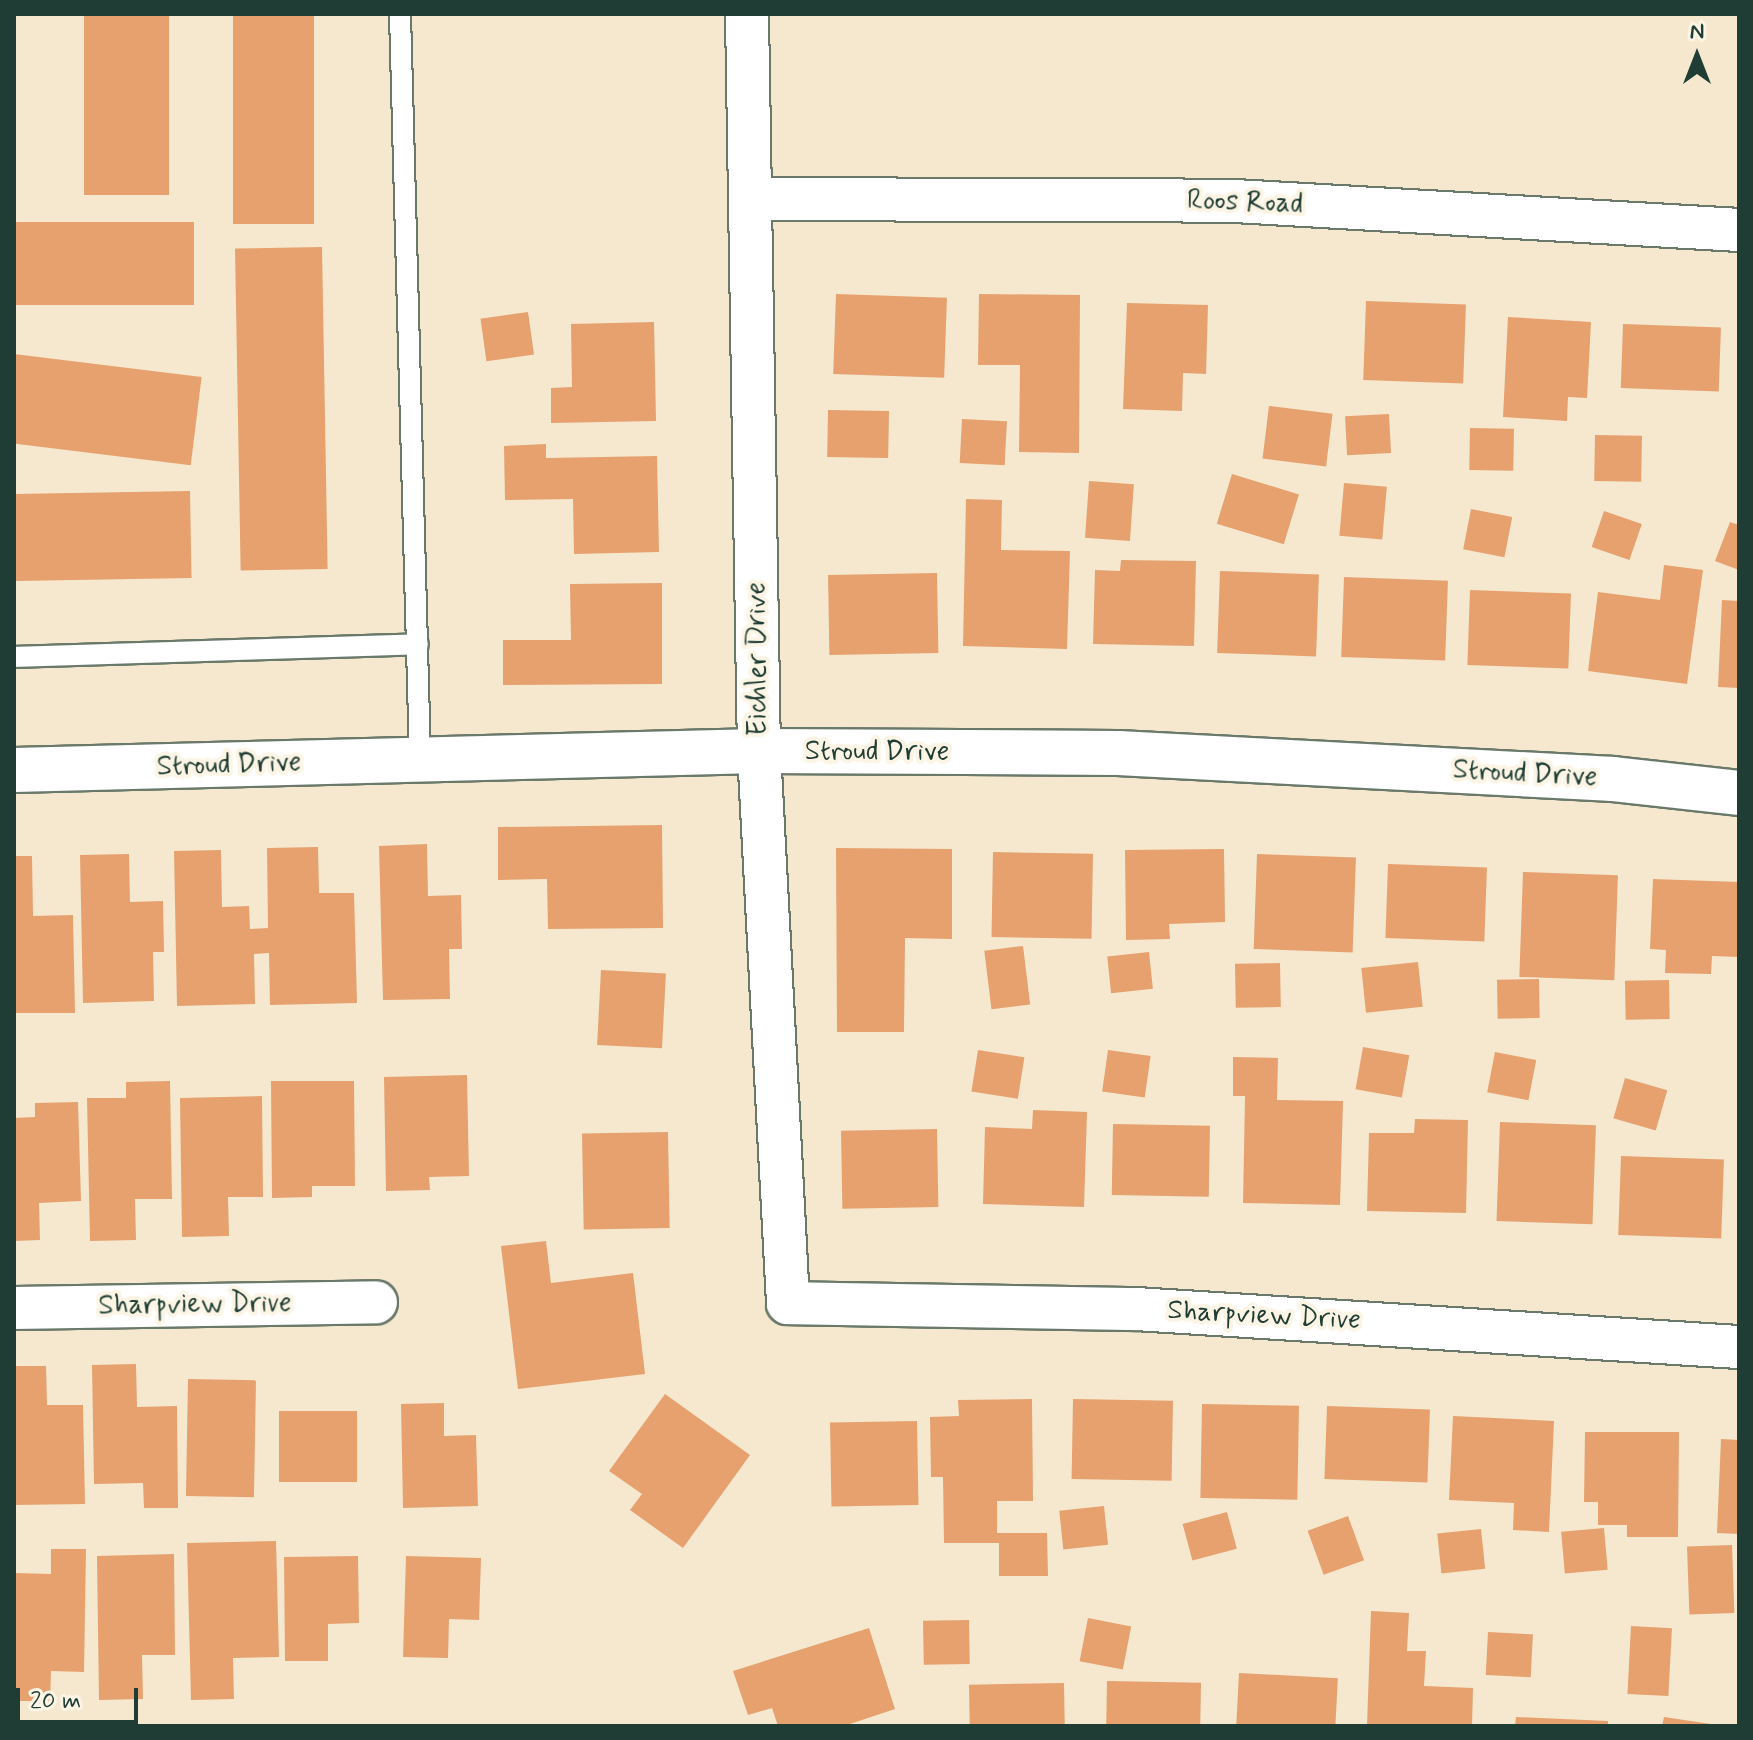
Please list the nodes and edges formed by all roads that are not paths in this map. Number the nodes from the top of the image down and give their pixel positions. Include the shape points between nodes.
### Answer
1 (400, 14) edge
2 (747, 14) edge
3 (751, 199) junction
4 (1739, 230) edge
5 (418, 644) junction
6 (14, 657) edge
7 (759, 751) junction
8 (420, 758) junction
9 (14, 770) edge
10 (1739, 793) edge
11 (376, 1302) dead end
12 (788, 1303) joint
13 (14, 1308) edge
14 (1739, 1347) edge

1 - 5 lane
2 - 3 street, Eichler Drive
3 - 4 street, Roos Road via 1235,201
3 - 7 street, Eichler Drive
5 - 6 lane
5 - 8 lane
7 - 8 street, Stroud Drive
7 - 10 street, Stroud Drive via 1118,753 1613,779
7 - 12 street, Eichler Drive
8 - 9 street, Stroud Drive
11 - 13 street, Sharpview Drive
12 - 14 street, Sharpview Drive via 1136,1309

